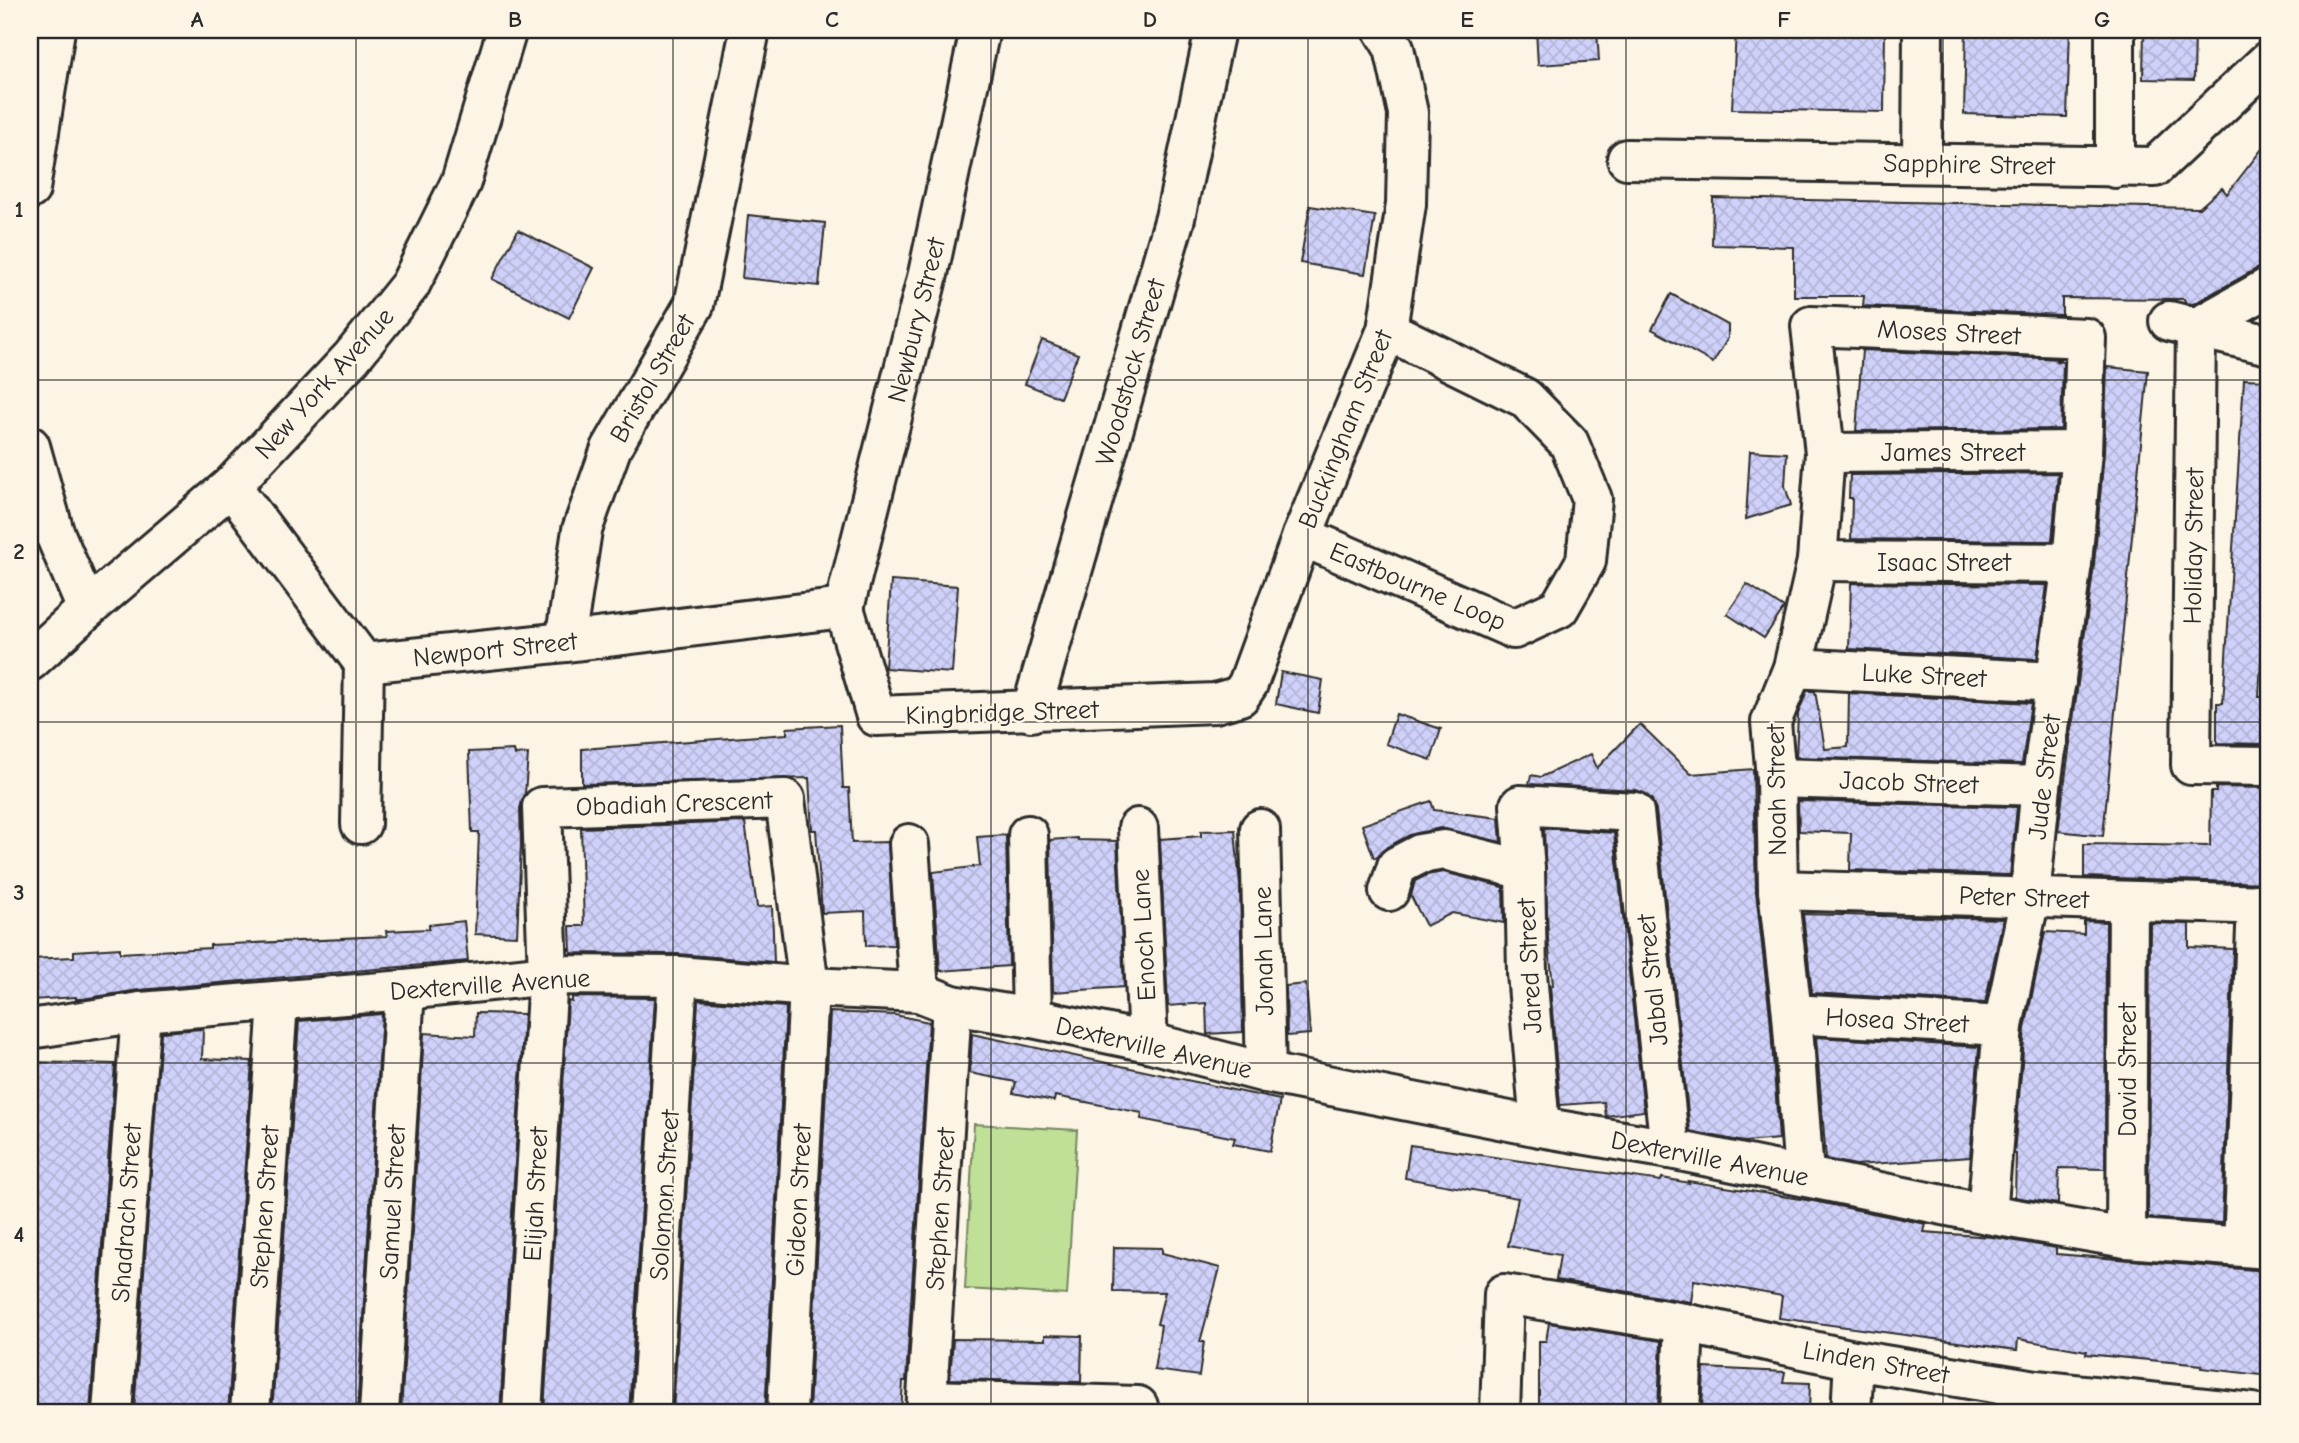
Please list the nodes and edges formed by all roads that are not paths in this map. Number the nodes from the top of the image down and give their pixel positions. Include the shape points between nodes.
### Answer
1 (55, 30) edge
2 (507, 30) edge
3 (750, 30) edge
4 (980, 30) edge
5 (1215, 30) edge
6 (1383, 30) edge
7 (1923, 30) edge
8 (2115, 30) edge
9 (2269, 60) edge
10 (1627, 159) dead end
11 (1922, 162) junction
12 (2115, 168) junction
13 (30, 189) edge
14 (2269, 287) edge
15 (2182, 324) junction
16 (1811, 326) joint
17 (1387, 330) junction
18 (2086, 338) joint
19 (2269, 345) edge
20 (30, 446) edge
21 (2082, 451) junction
22 (1825, 453) junction
23 (231, 486) junction
24 (1302, 536) junction
25 (1816, 561) junction
26 (2072, 563) junction
27 (844, 608) junction
28 (87, 609) junction
29 (565, 642) junction
30 (30, 661) edge
31 (364, 663) junction
32 (1793, 668) junction
33 (2056, 682) junction
34 (1240, 696) joint
35 (1031, 712) junction
36 (2269, 766) edge
37 (1776, 778) junction
38 (2041, 786) junction
39 (1520, 805) joint
40 (361, 824) dead end
41 (1138, 828) dead end
42 (1260, 829) dead end
43 (1028, 835) dead end
44 (909, 844) dead end
45 (1525, 870) junction
46 (1778, 890) junction
47 (1389, 891) dead end
48 (2030, 897) junction
49 (2128, 901) junction
50 (2263, 905) edge
51 (548, 975) junction
52 (678, 976) junction
53 (809, 987) junction
54 (405, 990) junction
55 (936, 998) junction
56 (278, 1002) junction
57 (141, 1012) junction
58 (1792, 1014) junction
59 (1032, 1018) junction
60 (2003, 1026) junction
61 (30, 1030) edge
62 (1148, 1042) junction
63 (1266, 1073) junction
64 (1540, 1127) junction
65 (1670, 1149) junction
66 (1804, 1175) junction
67 (1987, 1214) junction
68 (2126, 1238) junction
69 (2256, 1247) edge
70 (1684, 1323) junction
71 (1854, 1360) junction
72 (2035, 1402) edge
73 (1138, 1406) dead end
74 (927, 1407) edge
75 (113, 1413) edge
76 (250, 1413) edge
77 (379, 1413) edge
78 (522, 1413) edge
79 (651, 1413) edge
80 (787, 1413) edge
81 (1500, 1413) edge
82 (1680, 1413) edge
83 (1851, 1413) edge
84 (2252, 1413) edge

1 - 13 street
2 - 23 street, New York Avenue via 461,181 410,285 352,357
3 - 29 street, Bristol Street via 694,305 611,449 582,530
4 - 27 street, Newbury Street via 929,274
5 - 35 street, Woodstock Street via 1175,218
6 - 17 street, Buckingham Street via 1394,48 1408,113 1406,204
7 - 11 street
8 - 12 street
9 - 12 street, Sapphire Street via 2155,167
10 - 11 street, Sapphire Street
11 - 12 street, Sapphire Street
14 - 15 street
15 - 19 street
15 - 36 street, Holiday Street via 2191,765
16 - 18 street, Moses Street
16 - 22 street, Noah Street
17 - 24 street, Buckingham Street
17 - 24 street, Eastbourne Loop via 1525,398 1569,443 1592,499 1586,561 1559,608 1514,629
18 - 21 street, Jude Street
20 - 28 street via 54,532
21 - 22 street, James Street
21 - 26 street, Jude Street
22 - 25 street, Noah Street
23 - 28 street, New York Avenue
23 - 31 street
24 - 34 street, Buckingham Street
25 - 26 street, Isaac Street
25 - 32 street, Noah Street
26 - 33 street, Jude Street
27 - 29 street, Newport Street
27 - 35 street, Kingbridge Street via 876,716
28 - 30 street, New York Avenue
29 - 31 street, Newport Street
31 - 40 street
32 - 33 street, Luke Street
32 - 37 street, Noah Street via 1771,722
33 - 38 street, Jude Street
34 - 35 street, Kingbridge Street via 1215,703
37 - 38 street, Jacob Street
37 - 46 street, Noah Street
38 - 48 street, Jude Street
39 - 45 street, Jared Street
39 - 65 street, Jabal Street via 1634,812
41 - 62 street, Enoch Lane
42 - 63 street, Jonah Lane
43 - 59 street
44 - 55 street, Stephen Street
45 - 47 street via 1444,850 1420,853 1397,866
45 - 64 street, Jared Street via 1527,973
46 - 48 street, Peter Street
46 - 58 street, Noah Street
48 - 49 street, Peter Street
48 - 60 street, Jude Street
49 - 50 street, Peter Street
49 - 68 street, David Street
50 - 69 street
51 - 52 street, Dexterville Avenue
51 - 53 street, Obadiah Crescent via 542,807 785,799
51 - 54 street, Dexterville Avenue
51 - 78 street, Elijah Street
52 - 53 street, Dexterville Avenue
52 - 79 street, Solomon Street
53 - 55 street, Dexterville Avenue
53 - 80 street, Gideon Street
54 - 56 street, Dexterville Avenue
54 - 77 street, Samuel Street
55 - 59 street, Dexterville Avenue
55 - 74 street, Stephen Street
56 - 57 street, Dexterville Avenue
56 - 76 street, Stephen Street
57 - 61 street, Dexterville Avenue
57 - 75 street, Shadrach Street
58 - 60 street, Hosea Street
58 - 66 street, Noah Street
59 - 62 street, Dexterville Avenue
60 - 67 street, Jude Street
62 - 63 street, Dexterville Avenue
63 - 64 street, Dexterville Avenue
64 - 65 street, Dexterville Avenue
65 - 66 street, Dexterville Avenue
66 - 67 street, Dexterville Avenue
67 - 68 street, Dexterville Avenue
68 - 69 street, Dexterville Avenue
70 - 71 street, Linden Street
70 - 81 street, Linden Street via 1504,1294
70 - 82 street
71 - 72 street, Linden Street
71 - 83 street
72 - 84 street, Linden Street
73 - 74 street

